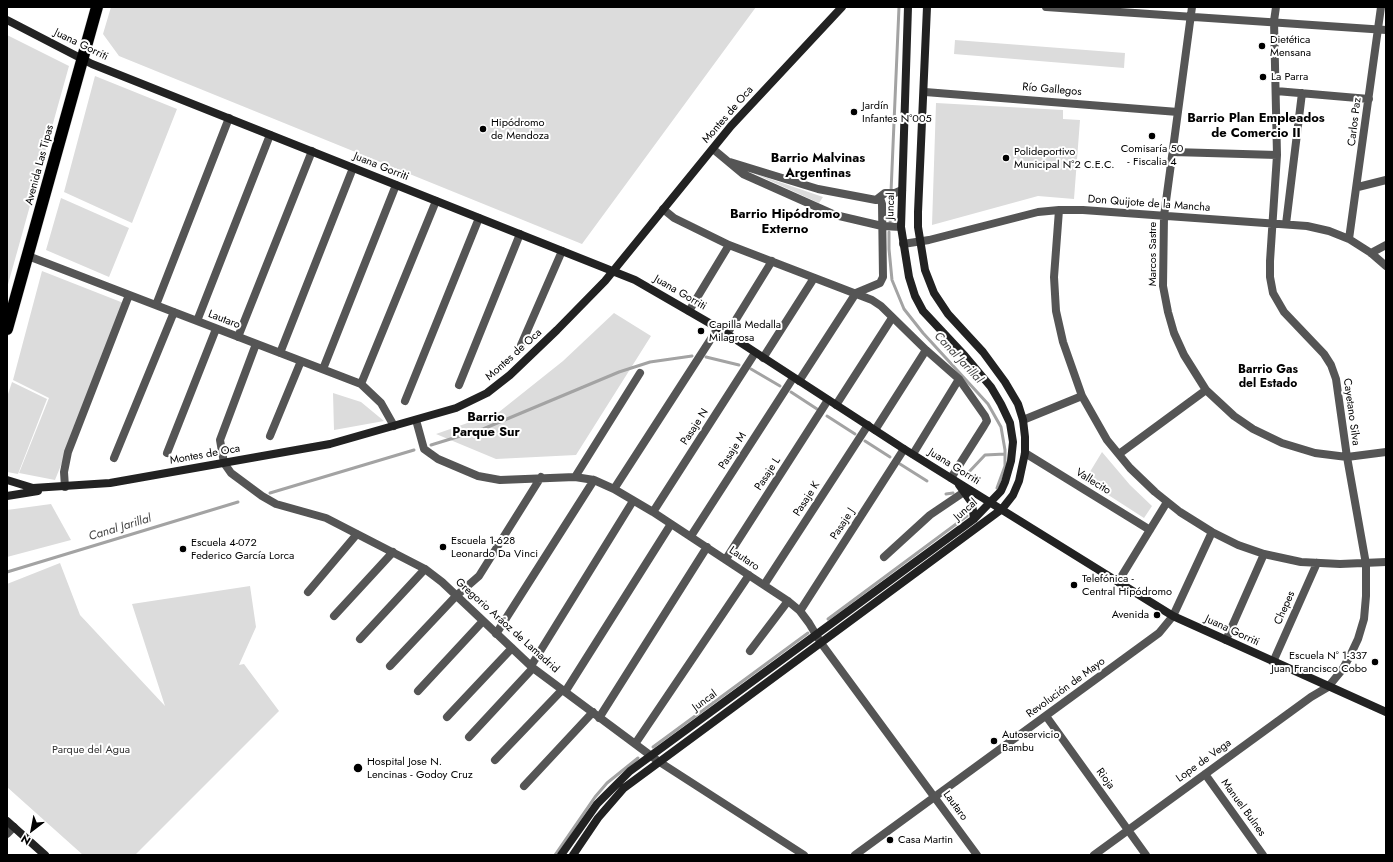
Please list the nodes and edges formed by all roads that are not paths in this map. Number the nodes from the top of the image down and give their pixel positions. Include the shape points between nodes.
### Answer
1 (97, 7) edge
2 (842, 7) edge
3 (908, 7) edge
4 (927, 7) edge
5 (1046, 7) edge
6 (1192, 7) edge
7 (1276, 7) edge
8 (1381, 7) edge
9 (1110, 9) edge
10 (1191, 16) junction
11 (7, 20) edge
12 (1274, 21) junction
13 (1382, 30) edge
14 (83, 60) junction
15 (1276, 91) junction
16 (925, 92) junction
17 (1302, 93) junction
18 (1369, 99) junction
19 (1178, 112) junction
20 (228, 118) junction
21 (270, 135) junction
22 (713, 149) junction
23 (312, 152) junction
24 (1173, 152) junction
25 (1277, 154) junction
26 (729, 162) junction
27 (353, 168) junction
28 (1386, 180) edge
29 (396, 185) junction
30 (1358, 187) junction
31 (902, 190) junction
32 (880, 198) junction
33 (436, 201) junction
34 (663, 210) junction
35 (1059, 210) junction
36 (1164, 216) junction
37 (479, 218) junction
38 (1272, 224) junction
39 (1286, 224) junction
40 (882, 226) junction
41 (901, 227) junction
42 (520, 234) junction
43 (1350, 239) junction
44 (920, 242) junction
45 (903, 244) junction
46 (729, 245) junction
47 (1386, 245) edge
48 (562, 251) junction
49 (1371, 253) junction
50 (28, 256) junction
51 (772, 261) junction
52 (1386, 266) edge
53 (613, 272) junction
54 (814, 278) junction
55 (856, 293) junction
56 (129, 295) junction
57 (156, 305) junction
58 (690, 311) junction
59 (174, 312) junction
60 (892, 318) junction
61 (197, 321) junction
62 (718, 328) junction
63 (7, 329) edge
64 (216, 329) junction
65 (727, 334) junction
66 (238, 337) junction
67 (256, 344) junction
68 (521, 345) dead end
69 (926, 350) junction
70 (280, 353) junction
71 (755, 353) junction
72 (763, 358) junction
73 (301, 361) junction
74 (323, 369) junction
75 (640, 372) dead end
76 (958, 379) junction
77 (796, 380) junction
78 (361, 384) junction
79 (459, 384) dead end
80 (1206, 390) junction
81 (1082, 396) junction
82 (828, 400) junction
83 (405, 401) dead end
84 (836, 405) junction
85 (416, 420) junction
86 (1023, 420) junction
87 (394, 426) junction
88 (871, 428) junction
89 (270, 436) dead end
90 (904, 449) junction
91 (1386, 452) edge
92 (1025, 453) junction
93 (167, 454) dead end
94 (913, 454) junction
95 (1119, 454) junction
96 (1347, 457) junction
97 (114, 458) dead end
98 (224, 463) junction
99 (541, 477) junction
100 (574, 477) junction
101 (953, 479) junction
102 (7, 480) edge
103 (594, 480) junction
104 (65, 487) junction
105 (614, 489) junction
106 (964, 492) junction
107 (7, 496) edge
108 (633, 501) junction
109 (991, 502) junction
110 (1167, 502) junction
111 (1002, 509) junction
112 (653, 512) junction
113 (974, 519) junction
114 (671, 524) junction
115 (1150, 530) junction
116 (1212, 532) junction
117 (358, 534) junction
118 (691, 536) junction
119 (707, 547) junction
120 (393, 552) junction
121 (1264, 554) junction
122 (884, 557) dead end
123 (726, 560) junction
124 (1386, 562) edge
125 (1317, 563) junction
126 (1366, 564) junction
127 (425, 569) junction
128 (749, 575) junction
129 (1118, 582) junction
130 (764, 585) junction
131 (308, 592) dead end
132 (456, 596) junction
133 (788, 601) junction
134 (800, 611) junction
135 (334, 616) dead end
136 (1173, 616) junction
137 (483, 621) junction
138 (496, 634) junction
139 (816, 635) junction
140 (360, 639) dead end
141 (1226, 640) junction
142 (821, 643) junction
143 (512, 648) junction
144 (750, 651) dead end
145 (1273, 662) junction
146 (390, 666) dead end
147 (532, 667) junction
148 (1328, 686) junction
149 (563, 690) junction
150 (418, 691) dead end
151 (1386, 712) edge
152 (596, 715) junction
153 (1046, 716) junction
154 (447, 717) dead end
155 (469, 737) dead end
156 (634, 744) junction
157 (649, 755) junction
158 (495, 760) dead end
159 (658, 761) junction
160 (1205, 774) junction
161 (524, 786) dead end
162 (935, 797) junction
163 (7, 821) edge
164 (14, 827) junction
165 (1129, 831) junction
166 (7, 834) edge
167 (45, 855) edge
168 (560, 855) edge
169 (573, 855) edge
170 (804, 855) edge
171 (855, 855) edge
172 (977, 855) edge
173 (1094, 855) edge
174 (1146, 855) edge
175 (1263, 855) edge

1 - 14 highway, Avenida Las Tipas
2 - 22 street, Montes de Oca via 731,126
3 - 31 street, Juncal
4 - 16 street, Juncal
5 - 9 street
6 - 10 street, Marcos Sastre
7 - 12 street, Cayetano Silva
8 - 13 street, Carlos Paz
9 - 10 street
10 - 12 street
10 - 19 street, Marcos Sastre
11 - 14 street, Juana Gorriti
12 - 13 street
12 - 15 street, Cayetano Silva
13 - 18 street, Carlos Paz
14 - 20 street, Juana Gorriti
14 - 50 highway, Avenida Las Tipas
15 - 17 street
15 - 25 street, Cayetano Silva
16 - 19 street, Río Gallegos
16 - 44 street, Juncal via 918,212
17 - 18 street
17 - 39 street
18 - 30 street, Carlos Paz
19 - 24 street, Marcos Sastre
20 - 21 street, Juana Gorriti
20 - 57 street
21 - 23 street, Juana Gorriti
21 - 61 street
22 - 26 street
22 - 34 street, Montes de Oca
23 - 27 street, Juana Gorriti
23 - 66 street
24 - 25 street
24 - 36 street, Marcos Sastre
25 - 38 street, Cayetano Silva
26 - 32 street via 818,189 876,200
26 - 40 street via 743,174 835,215
27 - 29 street, Juana Gorriti
27 - 70 street
28 - 30 street
29 - 33 street, Juana Gorriti
29 - 74 street
30 - 43 street, Carlos Paz
31 - 32 street via 885,193
31 - 41 street, Juncal
32 - 40 street
33 - 37 street, Juana Gorriti
33 - 78 street
34 - 46 street
34 - 53 street, Montes de Oca
35 - 36 street, Don Quijote de la Mancha
35 - 44 street, Don Quijote de la Mancha via 1038,212
35 - 81 street via 1054,277 1056,305 1064,347
36 - 38 street, Don Quijote de la Mancha
36 - 80 street, Marcos Sastre via 1162,263 1168,312 1184,355
37 - 42 street, Juana Gorriti
37 - 83 street
38 - 39 street, Don Quijote de la Mancha
38 - 96 street, Cayetano Silva via 1270,261 1274,293 1284,312 1315,343 1331,365 1336,379
39 - 43 street, Don Quijote de la Mancha via 1329,231
40 - 41 street
40 - 55 street via 883,277 880,283
41 - 45 street, Juncal
42 - 48 street, Juana Gorriti
42 - 79 street
43 - 49 street, Don Quijote de la Mancha
44 - 45 street, Don Quijote de la Mancha
44 - 86 street, Juncal via 925,270 934,293 948,314 983,352 1005,382 1018,404
45 - 109 street, Juncal via 913,290 923,311 991,387 1010,423 1013,442 1011,461 1000,491
46 - 51 street
46 - 58 street
47 - 49 street
48 - 53 street, Juana Gorriti
48 - 68 street
49 - 52 street, Don Quijote de la Mancha
50 - 56 street, Lautaro
50 - 63 highway, Avenida Las Tipas
51 - 54 street
51 - 65 street
53 - 58 street, Juana Gorriti via 635,280
53 - 85 street, Montes de Oca via 510,375 487,392 456,408
54 - 55 street
54 - 72 street
55 - 60 street via 876,303
55 - 77 street, Pasaje M
56 - 57 street, Lautaro
56 - 104 street via 68,452 64,472
57 - 59 street, Lautaro
58 - 62 street, Juana Gorriti
59 - 61 street, Lautaro
59 - 97 street
60 - 69 street
60 - 84 street
61 - 64 street, Lautaro
62 - 65 street, Juana Gorriti
62 - 105 street
64 - 66 street, Lautaro
64 - 93 street
65 - 71 street, Juana Gorriti
66 - 67 street, Lautaro
67 - 70 street, Lautaro
67 - 98 street via 220,440
69 - 76 street
69 - 88 street, Pasaje K
70 - 73 street, Lautaro
71 - 72 street, Juana Gorriti
71 - 112 street, Pasaje N
72 - 77 street, Juana Gorriti
73 - 74 street, Lautaro
73 - 89 street
74 - 78 street, Lautaro
75 - 100 street
76 - 94 street
76 - 101 street via 987,421
77 - 82 street, Juana Gorriti
77 - 118 street, Pasaje M
78 - 87 street, Lautaro via 381,403
80 - 95 street
80 - 96 street, Marcos Sastre via 1244,424 1266,436 1298,449
81 - 86 street
81 - 95 street via 1097,424
82 - 84 street, Juana Gorriti
82 - 123 street, Pasaje L
84 - 88 street, Juana Gorriti
85 - 87 street, Montes de Oca
85 - 99 street, Lautaro via 424,449 438,459 478,476 500,480
86 - 92 street, Juncal
87 - 98 street, Montes de Oca via 330,444
88 - 90 street, Juana Gorriti
88 - 130 street, Pasaje K
90 - 94 street, Juana Gorriti
90 - 134 street, Pasaje J
91 - 96 street, Marcos Sastre
92 - 111 street, Juncal via 1019,481 1013,495
92 - 115 street, Vallecito
94 - 101 street, Juana Gorriti
95 - 110 street via 1142,480
96 - 126 street, Cayetano Silva
98 - 104 street, Montes de Oca via 110,483
98 - 117 street, Gregorio Aráoz de Lamadrid via 231,473 276,504 326,518
99 - 100 street, Lautaro
99 - 132 street via 479,576
100 - 103 street, Lautaro
101 - 106 street
101 - 109 street, Juana Gorriti
102 - 104 street, Montes de Oca via 33,488
103 - 105 street, Lautaro
103 - 138 street
104 - 107 street, Montes de Oca
105 - 108 street, Lautaro
106 - 113 street via 972,503
106 - 122 street via 930,515
108 - 112 street, Lautaro
108 - 147 street
109 - 111 street, Juana Gorriti
109 - 113 street, Juncal
110 - 115 street
110 - 116 street
111 - 129 street, Juana Gorriti
111 - 142 street, Juncal
112 - 114 street, Lautaro
113 - 139 street, Juncal
114 - 118 street, Lautaro
114 - 149 street
115 - 129 street
116 - 121 street
116 - 136 street, Revolución de Mayo
117 - 120 street, Gregorio Aráoz de Lamadrid
117 - 131 street
118 - 119 street, Lautaro
119 - 123 street, Lautaro
119 - 152 street
120 - 127 street, Gregorio Aráoz de Lamadrid
120 - 135 street
121 - 125 street
121 - 141 street
123 - 128 street, Lautaro
124 - 126 street
125 - 126 street
125 - 145 street, Chepes
126 - 148 street, Cayetano Silva via 1364,619 1358,639 1342,670
127 - 132 street, Gregorio Aráoz de Lamadrid
127 - 140 street
128 - 130 street, Lautaro
128 - 156 street
129 - 136 street, Juana Gorriti
130 - 133 street, Lautaro
132 - 137 street, Gregorio Aráoz de Lamadrid
132 - 146 street
133 - 134 street, Lautaro
133 - 144 street
134 - 139 street, Lautaro
136 - 141 street, Juana Gorriti
136 - 153 street, Revolución de Mayo via 1159,632
137 - 138 street, Gregorio Aráoz de Lamadrid
137 - 150 street
138 - 143 street, Gregorio Aráoz de Lamadrid
139 - 142 street, Lautaro
139 - 157 street, Juncal
141 - 145 street, Juana Gorriti
142 - 159 street, Juncal
142 - 162 street, Lautaro
143 - 147 street, Gregorio Aráoz de Lamadrid
143 - 154 street
145 - 148 street, Juana Gorriti
147 - 149 street, Gregorio Aráoz de Lamadrid
147 - 155 street
148 - 151 street, Juana Gorriti
148 - 160 street, Lope de Vega
149 - 152 street, Gregorio Aráoz de Lamadrid
149 - 158 street
152 - 156 street, Gregorio Aráoz de Lamadrid
152 - 161 street
153 - 162 street, Revolución de Mayo
153 - 165 street, Rioja
156 - 157 street, Gregorio Aráoz de Lamadrid
157 - 159 street, Gregorio Aráoz de Lamadrid
157 - 168 street, Juncal via 609,790
159 - 169 street, Juncal via 612,801
159 - 170 street, Gregorio Aráoz de Lamadrid
160 - 165 street, Lope de Vega
160 - 175 street, Manuel Bulnes
162 - 171 street, Revolución de Mayo
162 - 172 street, Lautaro
163 - 164 street
164 - 166 street
164 - 167 street
165 - 173 street, Lope de Vega
165 - 174 street, Rioja

